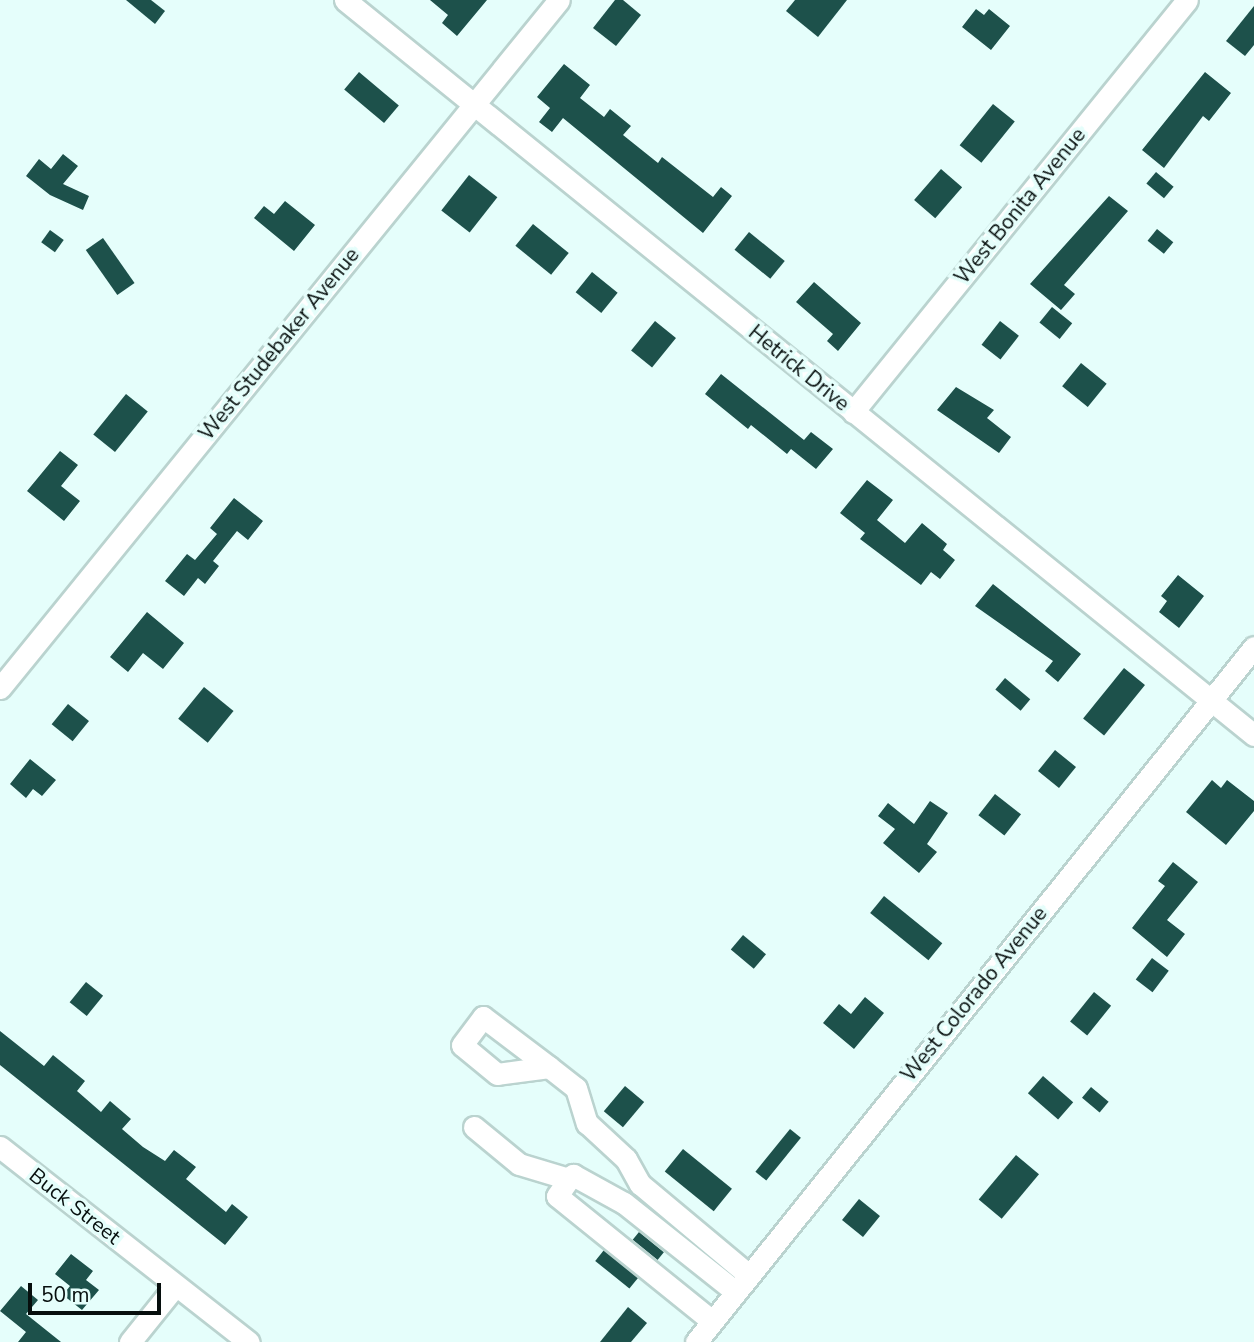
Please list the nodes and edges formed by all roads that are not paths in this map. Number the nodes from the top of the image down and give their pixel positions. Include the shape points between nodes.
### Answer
1 (345, 0) edge
2 (559, 0) edge
3 (1187, 0) edge
4 (473, 105) junction
5 (853, 412) junction
6 (1254, 648) edge
7 (0, 688) edge
8 (1212, 700) junction
9 (1254, 735) edge
10 (549, 1067) dead end
11 (474, 1126) dead end
12 (0, 1147) edge
13 (569, 1179) junction
14 (705, 1268) junction
15 (742, 1283) junction
16 (175, 1286) junction
17 (682, 1297) junction
18 (712, 1321) junction
19 (130, 1342) edge
20 (249, 1342) edge
21 (695, 1342) edge

1 - 4 street, Hetrick Drive
2 - 4 street, West Studebaker Avenue
3 - 5 street, West Bonita Avenue
4 - 5 street, Hetrick Drive
4 - 7 street, West Studebaker Avenue
5 - 8 street, Hetrick Drive
6 - 8 street, West Colorado Avenue
8 - 9 street, Hetrick Drive
8 - 15 street, West Colorado Avenue
10 - 15 street via 576,1088 587,1123 626,1159 640,1184
11 - 13 street via 519,1164
12 - 16 street, Buck Street
13 - 14 street via 573,1175 624,1203
13 - 17 street via 556,1196
14 - 15 street
14 - 17 street
15 - 18 street, West Colorado Avenue
16 - 19 street
16 - 20 street, Buck Street
17 - 18 street
18 - 21 street, West Colorado Avenue

